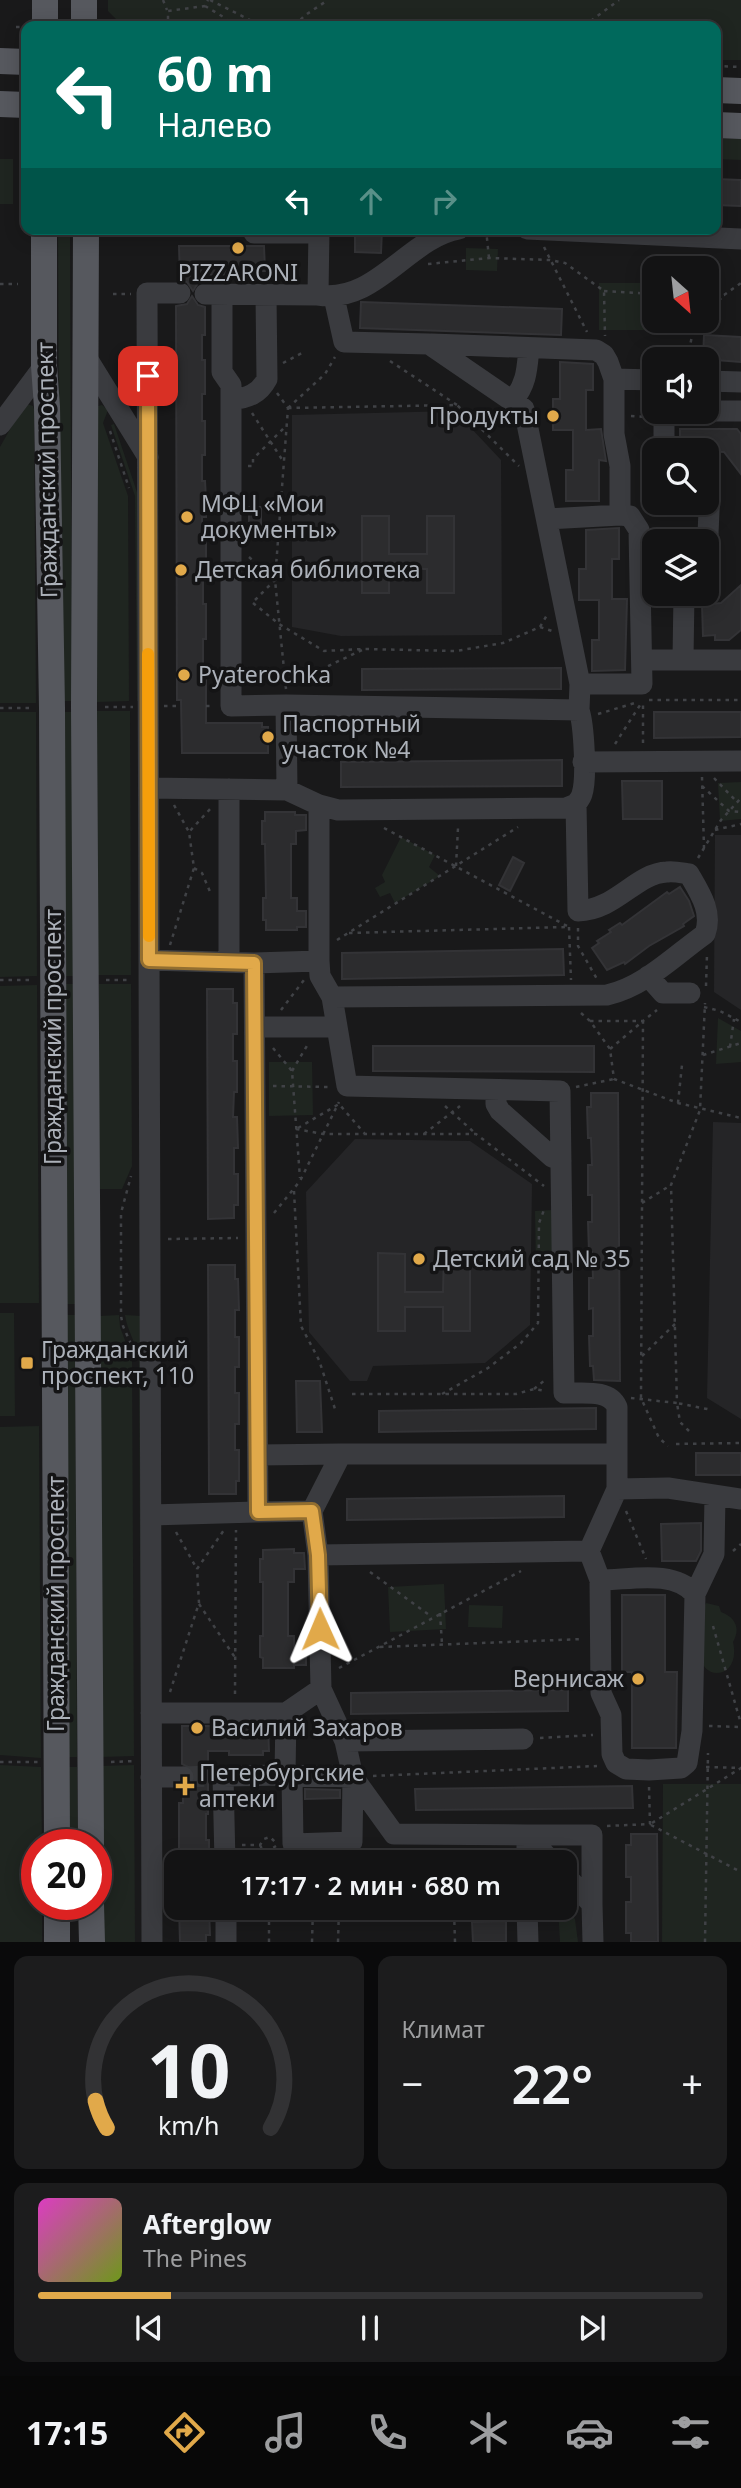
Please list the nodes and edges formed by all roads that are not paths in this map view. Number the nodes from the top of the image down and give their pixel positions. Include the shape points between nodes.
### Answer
1 (45, 0) edge
2 (84, 0) edge
3 (45, 21) edge
4 (84, 21) edge
5 (0, 61) edge
6 (21, 62) edge
7 (721, 90) edge
8 (741, 91) edge
9 (0, 104) edge
10 (21, 105) edge
11 (721, 125) edge
12 (741, 126) edge
13 (44, 235) edge
14 (86, 235) edge
15 (319, 235) edge
16 (441, 235) edge
17 (649, 235) edge
18 (741, 239) edge
19 (180, 293) dead end
20 (266, 295) junction
21 (326, 296) junction
22 (429, 344) junction
23 (529, 348) junction
24 (84, 354) junction
25 (44, 366) junction
26 (614, 379) junction
27 (642, 380) edge
28 (719, 382) edge
29 (741, 382) edge
30 (237, 399) junction
31 (513, 400) junction
32 (719, 411) edge
33 (741, 411) edge
34 (0, 425) edge
35 (148, 457) junction
36 (620, 515) junction
37 (547, 519) junction
38 (684, 606) edge
39 (684, 659) junction
40 (643, 660) junction
41 (741, 660) edge
42 (580, 684) junction
43 (287, 702) junction
44 (581, 715) junction
45 (593, 761) junction
46 (741, 761) edge
47 (149, 788) junction
48 (229, 789) junction
49 (287, 790) junction
50 (576, 804) junction
51 (319, 805) junction
52 (319, 956) junction
53 (157, 960) junction
54 (229, 962) junction
55 (254, 963) junction
56 (648, 976) junction
57 (332, 997) junction
58 (696, 1002) road end
59 (262, 1027) junction
60 (328, 1027) junction
61 (488, 1091) junction
62 (561, 1161) junction
63 (341, 1454) junction
64 (617, 1454) junction
65 (258, 1455) junction
66 (617, 1489) junction
67 (715, 1496) junction
68 (741, 1499) edge
69 (312, 1511) junction
70 (258, 1512) junction
71 (158, 1515) junction
72 (589, 1551) junction
73 (318, 1555) junction
74 (600, 1580) junction
75 (695, 1594) junction
76 (321, 1684) junction
77 (159, 1707) junction
78 (285, 1713) junction
79 (523, 1739) road end
80 (345, 1741) junction
81 (148, 1769) junction
82 (289, 1775) junction
83 (183, 1777) tunnel mouth
84 (353, 1777) junction
85 (57, 1829) edge
86 (91, 1829) edge
87 (527, 1835) junction
88 (225, 1850) edge
89 (527, 1850) edge
90 (541, 1850) edge
91 (577, 1888) edge
92 (592, 1904) junction
93 (57, 1920) edge
94 (91, 1920) edge
95 (226, 1920) edge
96 (527, 1920) edge
97 (57, 1942) edge
98 (92, 1942) edge
99 (152, 1942) edge
100 (226, 1942) edge
101 (528, 1942) edge
102 (593, 1942) edge

1 - 3 main road
2 - 4 main road
5 - 6 main road
7 - 8 main road
9 - 10 main road
11 - 12 main road
13 - 25 main road, Гражданский проспект
14 - 24 main road, Гражданский проспект
15 - 21 street
16 - 21 street via 359,289
17 - 18 street
19 - 35 street via 147,293
20 - 21 street
20 - 30 street via 267,379 262,388
20 - 30 street via 213,294 222,372
21 - 22 street via 344,342
22 - 23 street
22 - 31 street
23 - 26 street via 600,352
23 - 31 street via 526,379
24 - 35 street
24 - 86 main road, Гражданский проспект
25 - 34 street
25 - 85 main road, Гражданский проспект via 52,708
26 - 27 street
26 - 36 street
28 - 29 street
30 - 43 street via 231,466 231,706
31 - 37 street via 524,409
32 - 33 street
35 - 47 street
36 - 37 street
36 - 40 street via 630,516 639,530
37 - 42 street
38 - 39 street
39 - 40 street
39 - 41 street
40 - 42 street via 642,684
42 - 44 street
43 - 44 street
43 - 49 street
44 - 45 street
45 - 46 street
45 - 50 street
47 - 48 street
47 - 53 street
48 - 49 street
48 - 54 street
49 - 51 street
50 - 51 street via 566,808 338,810
50 - 56 street via 578,911 602,907 641,881 666,871 689,874 704,900 705,934
51 - 52 street
52 - 55 street
52 - 57 street via 320,976
53 - 54 street
53 - 71 street
54 - 55 street
55 - 59 street
56 - 57 street via 626,991 607,995
56 - 58 street via 663,993
57 - 60 street
59 - 60 street
59 - 65 street via 255,1086
60 - 61 street via 343,1095
61 - 62 street via 500,1111
61 - 62 street via 560,1091
62 - 64 street via 556,1194 564,1394 606,1395 615,1401
63 - 64 street
63 - 65 street
63 - 69 street
64 - 66 street
65 - 70 street
66 - 67 street via 668,1488
66 - 72 street
67 - 68 street
67 - 75 street via 714,1555
69 - 70 street
69 - 73 street
70 - 71 street
71 - 77 street
72 - 73 street
72 - 74 street
73 - 76 street
74 - 75 street via 666,1578 686,1584
74 - 75 street via 601,1693 611,1714 612,1754 626,1769 681,1768 687,1763
76 - 78 street
76 - 80 street
77 - 78 street
77 - 81 street
78 - 82 street
79 - 80 street
80 - 84 street
81 - 83 street
81 - 99 street
82 - 84 street
82 - 84 street via 285,1845 352,1842
82 - 88 street via 216,1776
84 - 87 street via 394,1834
87 - 89 street
87 - 90 street
87 - 92 street via 592,1835
91 - 92 street
92 - 102 street
93 - 97 main road
94 - 98 main road
95 - 100 street
96 - 101 street

